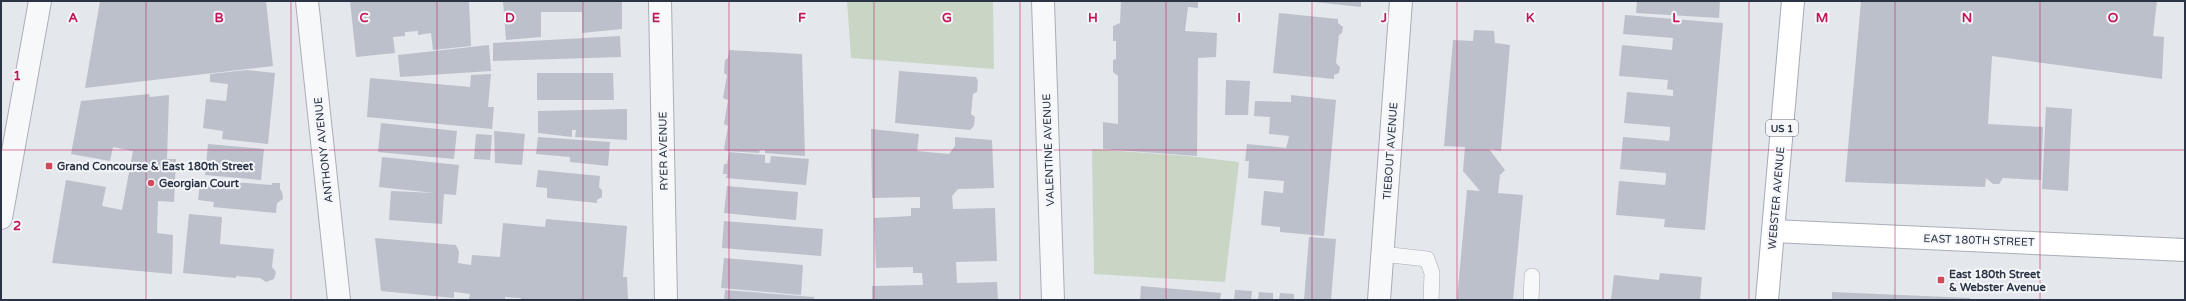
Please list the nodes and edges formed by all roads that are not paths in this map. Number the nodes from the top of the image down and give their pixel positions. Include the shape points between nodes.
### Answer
1 (40, 1) edge
2 (307, 1) edge
3 (660, 1) edge
4 (1043, 1) edge
5 (1401, 1) edge
6 (1793, 1) edge
7 (1, 218) edge
8 (1773, 231) junction
9 (2185, 250) edge
10 (1382, 254) junction
11 (1532, 276) dead end
12 (339, 300) edge
13 (666, 300) edge
14 (1053, 300) edge
15 (1379, 300) edge
16 (1431, 300) edge
17 (1531, 300) edge
18 (1767, 300) edge

1 - 7 street
2 - 12 street, ANTHONY AVENUE
3 - 13 street, RYER AVENUE
4 - 14 street, VALENTINE AVENUE
5 - 10 street, TIEBOUT AVENUE
6 - 8 main road, WEBSTER AVENUE / US 1
8 - 9 main road, EAST 180TH STREET
8 - 18 main road, WEBSTER AVENUE / US 1
10 - 15 street, TIEBOUT AVENUE
10 - 16 lane via 1427,260 1432,274
11 - 17 lane

